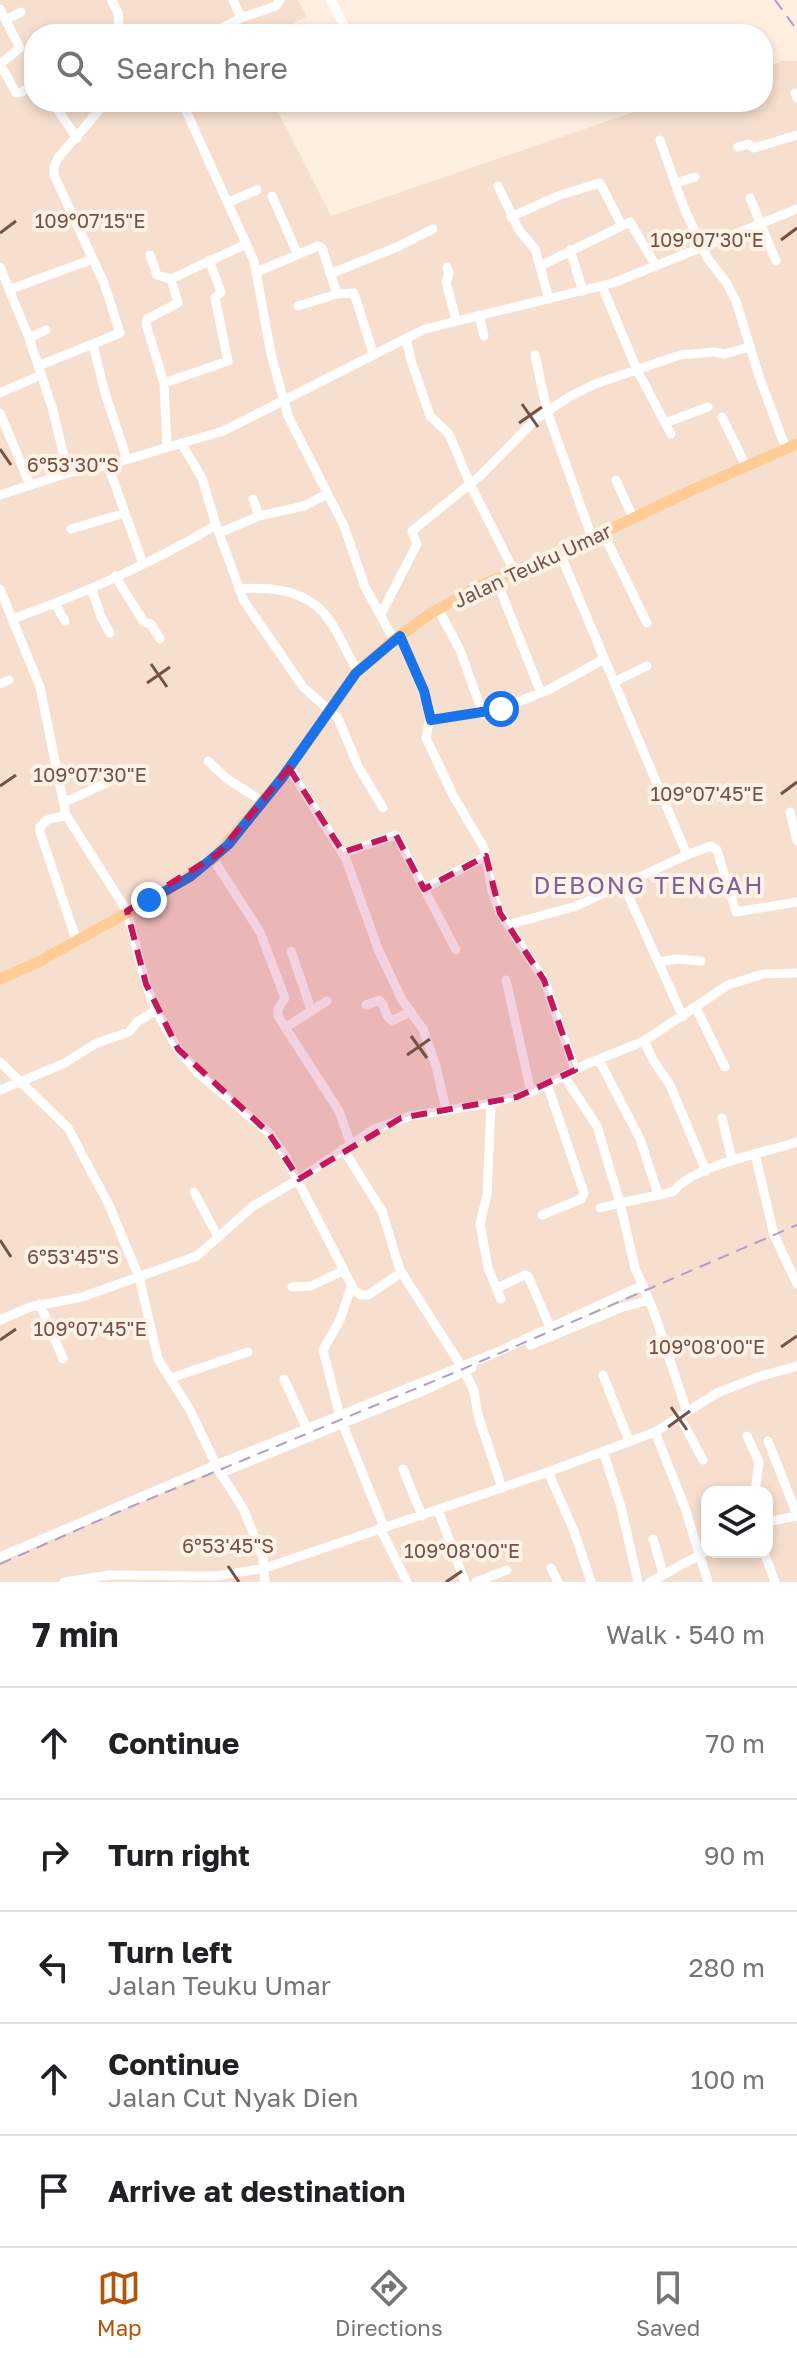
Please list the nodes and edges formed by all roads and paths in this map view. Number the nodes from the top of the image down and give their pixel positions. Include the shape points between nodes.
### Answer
1 (111, 0) edge
2 (233, 0) edge
3 (280, 0) edge
4 (331, 0) edge
5 (0, 9) edge
6 (21, 12) dead end
7 (241, 18) junction
8 (6, 20) junction
9 (119, 24) edge
10 (229, 24) edge
11 (343, 24) edge
12 (24, 90) edge
13 (59, 112) edge
14 (98, 112) edge
15 (187, 112) edge
16 (797, 135) edge
17 (77, 138) junction
18 (660, 140) dead end
19 (738, 147) dead end
20 (695, 177) dead end
21 (676, 183) junction
22 (498, 186) dead end
23 (257, 190) dead end
24 (272, 196) dead end
25 (750, 198) dead end
26 (229, 202) junction
27 (797, 209) edge
28 (511, 217) junction
29 (760, 223) junction
30 (622, 226) junction
31 (433, 229) dead end
32 (246, 244) junction
33 (703, 246) junction
34 (570, 250) junction
35 (150, 255) dead end
36 (298, 255) junction
37 (93, 259) junction
38 (209, 260) junction
39 (776, 261) dead end
40 (540, 266) junction
41 (656, 266) junction
42 (0, 267) edge
43 (447, 267) dead end
44 (257, 272) junction
45 (332, 273) junction
46 (171, 279) junction
47 (602, 286) junction
48 (11, 289) junction
49 (583, 291) junction
50 (337, 294) junction
51 (549, 299) junction
52 (298, 306) dead end
53 (479, 315) junction
54 (456, 320) junction
55 (46, 330) dead end
56 (484, 336) dead end
57 (29, 338) junction
58 (406, 338) junction
59 (93, 345) junction
60 (749, 347) junction
61 (373, 353) junction
62 (535, 355) dead end
63 (40, 370) junction
64 (637, 370) junction
65 (164, 383) junction
66 (0, 393) edge
67 (284, 399) junction
68 (708, 407) dead end
69 (547, 411) junction
70 (0, 413) edge
71 (722, 417) dead end
72 (665, 423) junction
73 (671, 434) dead end
74 (181, 443) junction
75 (792, 446) edge
76 (167, 447) junction
77 (127, 459) junction
78 (108, 465) junction
79 (746, 466) junction
80 (68, 473) junction
81 (616, 480) dead end
82 (470, 484) junction
83 (30, 485) junction
84 (327, 494) junction
85 (0, 495) edge
86 (253, 499) dead end
87 (125, 513) junction
88 (259, 516) junction
89 (633, 518) junction
90 (71, 529) dead end
91 (218, 529) junction
92 (598, 536) junction
93 (559, 551) junction
94 (143, 564) junction
95 (514, 571) junction
96 (115, 576) junction
97 (496, 579) junction
98 (0, 589) edge
99 (239, 589) junction
100 (92, 590) junction
101 (55, 604) junction
102 (438, 609) junction
103 (381, 614) junction
104 (12, 619) junction
105 (65, 621) dead end
106 (647, 623) dead end
107 (110, 633) dead end
108 (397, 638) junction
109 (160, 639) dead end
110 (604, 659) junction
111 (647, 666) dead end
112 (358, 671) junction
113 (614, 682) junction
114 (541, 693) junction
115 (329, 711) junction
116 (483, 714) junction
117 (431, 720) junction
118 (208, 761) dead end
119 (289, 768) junction
120 (115, 779) dead end
121 (263, 802) junction
122 (63, 803) junction
123 (383, 808) dead end
124 (790, 812) dead end
125 (66, 815) junction
126 (797, 841) edge
127 (343, 853) junction
128 (687, 855) junction
129 (486, 856) junction
130 (213, 859) junction
131 (624, 886) junction
132 (424, 889) junction
133 (797, 902) edge
134 (127, 911) junction
135 (508, 925) junction
136 (76, 939) junction
137 (456, 950) dead end
138 (291, 951) dead end
139 (701, 961) dead end
140 (658, 962) junction
141 (797, 975) edge
142 (0, 979) edge
143 (506, 980) dead end
144 (327, 1001) dead end
145 (366, 1005) dead end
146 (696, 1008) junction
147 (311, 1009) junction
148 (156, 1010) junction
149 (411, 1011) junction
150 (683, 1017) junction
151 (286, 1027) junction
152 (644, 1041) junction
153 (599, 1060) junction
154 (0, 1062) edge
155 (725, 1067) dead end
156 (575, 1070) junction
157 (564, 1076) junction
158 (18, 1082) junction
159 (547, 1084) junction
160 (0, 1090) edge
161 (531, 1092) junction
162 (491, 1103) junction
163 (446, 1110) junction
164 (722, 1118) dead end
165 (797, 1142) edge
166 (347, 1147) junction
167 (755, 1154) junction
168 (732, 1160) junction
169 (706, 1171) junction
170 (299, 1179) junction
171 (194, 1192) dead end
172 (658, 1194) junction
173 (620, 1203) junction
174 (600, 1208) dead end
175 (542, 1215) dead end
176 (218, 1237) junction
177 (343, 1271) junction
178 (402, 1272) junction
179 (139, 1277) junction
180 (797, 1284) edge
181 (643, 1285) junction
182 (292, 1287) dead end
183 (351, 1287) junction
184 (497, 1288) junction
185 (501, 1299) dead end
186 (649, 1300) junction
187 (40, 1304) junction
188 (0, 1320) edge
189 (551, 1329) junction
190 (248, 1352) dead end
191 (63, 1359) dead end
192 (797, 1366) edge
193 (463, 1369) junction
194 (603, 1375) dead end
195 (171, 1378) junction
196 (284, 1379) dead end
197 (684, 1415) junction
198 (341, 1420) junction
199 (307, 1429) junction
200 (655, 1432) junction
201 (747, 1436) dead end
202 (629, 1441) junction
203 (603, 1451) junction
204 (756, 1455) junction
205 (703, 1460) dead end
206 (218, 1469) junction
207 (403, 1469) dead end
208 (548, 1472) junction
209 (756, 1486) edge
210 (502, 1488) junction
211 (795, 1499) edge
212 (438, 1510) junction
213 (797, 1515) edge
214 (422, 1516) junction
215 (773, 1521) edge
216 (382, 1528) junction
217 (653, 1539) dead end
218 (701, 1556) edge
219 (0, 1557) edge
220 (702, 1558) edge
221 (766, 1558) edge
222 (265, 1568) junction
223 (551, 1568) dead end
224 (507, 1570) dead end
225 (663, 1573) junction
226 (64, 1582) edge
227 (265, 1582) edge
228 (407, 1582) edge
229 (465, 1582) edge
230 (476, 1582) edge
231 (558, 1582) edge
232 (591, 1582) edge
233 (638, 1582) edge
234 (650, 1582) edge
235 (708, 1582) edge
236 (775, 1582) edge

1 - 9 street
2 - 7 street
3 - 7 street
4 - 11 street
5 - 8 street
6 - 8 street
7 - 10 street
8 - 12 street via 20,48 0,64 16,93
13 - 17 street
14 - 17 street
15 - 26 street
16 - 19 street via 754,148
17 - 37 street via 58,158 54,175
18 - 21 street
20 - 21 street
21 - 33 street
22 - 28 street
23 - 26 street
24 - 36 street
25 - 29 street
26 - 32 street
27 - 29 street
28 - 30 street via 600,183
28 - 40 street via 535,249
29 - 33 street
29 - 39 street
30 - 34 street
30 - 41 street via 632,223
31 - 45 street
32 - 38 street
32 - 44 street
33 - 41 street
33 - 60 street via 736,301
34 - 40 street
34 - 49 street
35 - 46 street via 157,275
36 - 44 street
36 - 45 street via 322,248
37 - 48 street
37 - 59 street via 120,333
38 - 46 street
38 - 65 street via 221,291 215,297 228,361
40 - 51 street
41 - 47 street
42 - 48 street
43 - 54 street
44 - 67 street
45 - 50 street
46 - 65 street via 178,303 150,316 146,324
47 - 49 street
47 - 64 street
48 - 57 street
49 - 51 street
50 - 52 street
50 - 61 street via 354,293
51 - 53 street
53 - 54 street
53 - 56 street
54 - 58 street
55 - 57 street
57 - 63 street
58 - 61 street
58 - 82 street via 430,416 448,433
59 - 63 street
59 - 77 street
60 - 64 street via 725,354 680,355
60 - 75 street
61 - 67 street
62 - 69 street
63 - 66 street
63 - 80 street
64 - 69 street via 582,390
64 - 72 street
65 - 76 street
67 - 74 street via 240,424
67 - 84 street
68 - 72 street
69 - 82 street
69 - 92 street
70 - 83 street
71 - 79 street
72 - 73 street
74 - 76 street
74 - 91 street via 202,478
75 - 79 main road, Jalan Teuku Umar
76 - 77 street
77 - 78 street
78 - 80 street
78 - 87 street
79 - 89 main road, Jalan Teuku Umar
80 - 83 street
81 - 89 street
82 - 95 street
82 - 103 street via 412,531 417,544
83 - 85 street
84 - 88 street via 304,506
84 - 103 street
86 - 88 street
87 - 90 street
87 - 94 street
88 - 91 street
89 - 92 main road, Jalan Teuku Umar
91 - 94 street
91 - 99 street
92 - 93 main road, Jalan Teuku Umar
92 - 106 street
93 - 95 main road, Jalan Teuku Umar
93 - 110 street
94 - 96 street
95 - 97 main road, Jalan Teuku Umar
96 - 100 street
96 - 109 street
97 - 102 main road, Jalan Teuku Umar
97 - 114 street
98 - 104 street
99 - 112 street via 266,587 310,601 331,622
99 - 115 street via 292,673
100 - 101 street
100 - 107 street
101 - 104 street
101 - 105 street
102 - 108 main road, Jalan Teuku Umar
102 - 116 street via 460,650
103 - 108 street
104 - 122 street via 40,687
108 - 112 main road, Jalan Teuku Umar
108 - 117 street via 424,691
110 - 113 street
110 - 114 street
111 - 113 street
112 - 115 main road, Jalan Teuku Umar
113 - 128 street
114 - 116 street
115 - 119 main road, Jalan Teuku Umar
115 - 123 street via 341,723
116 - 117 street
117 - 129 street via 426,738
118 - 121 street
119 - 121 main road, Jalan Teuku Umar
119 - 127 street
120 - 122 street
121 - 130 main road, Jalan Teuku Umar
122 - 125 street
124 - 126 street
125 - 134 street
125 - 136 street via 47,820 40,832
127 - 132 street via 396,835
127 - 149 street via 378,949
128 - 131 street
128 - 133 street via 711,846 717,850 737,913
129 - 132 street
129 - 135 street via 492,891
130 - 134 main road, Jalan Teuku Umar
130 - 151 street via 261,924 285,998 277,1013
131 - 135 street
131 - 140 street
132 - 137 street
134 - 136 main road, Jalan Teuku Umar
134 - 148 street
135 - 156 street via 544,980
136 - 142 main road, Jalan Teuku Umar
138 - 147 street
139 - 140 street
140 - 150 street
141 - 146 street via 744,978
143 - 161 street
144 - 147 street
145 - 149 street via 381,1001 392,1021
146 - 150 street
146 - 155 street
147 - 151 street
148 - 158 street via 129,1032
148 - 170 street via 198,1073 268,1132
149 - 163 street via 423,1029
150 - 152 street
151 - 166 street via 339,1111
152 - 153 street
152 - 169 street via 670,1085
153 - 156 street
153 - 172 street via 640,1139
154 - 158 street
156 - 157 street
157 - 159 street
157 - 173 street via 597,1126
158 - 160 street
158 - 179 street via 68,1128
159 - 161 street
159 - 175 street via 584,1193
161 - 162 street
162 - 163 street
162 - 184 street via 487,1195 480,1224
163 - 166 street via 401,1118
164 - 168 street
165 - 167 street
166 - 170 street
166 - 178 street via 382,1211
167 - 168 street
167 - 180 street via 774,1235
168 - 169 street
169 - 172 street via 673,1192
170 - 176 street via 253,1206
170 - 177 street
171 - 176 street
172 - 173 street
173 - 174 street
173 - 181 street
176 - 179 street via 197,1256
177 - 182 street via 311,1286
177 - 183 street
178 - 183 street via 368,1295
178 - 193 street
179 - 187 street via 82,1297
179 - 195 street via 153,1346
181 - 186 street
181 - 189 street
183 - 198 street via 323,1350
184 - 185 street
184 - 189 street via 528,1276
186 - 193 street
186 - 197 street
187 - 188 street
187 - 191 street
189 - 193 street
190 - 195 street
192 - 197 street via 725,1390
193 - 198 street
193 - 210 street
194 - 202 street
195 - 206 street
196 - 199 street
197 - 200 street
197 - 205 street
198 - 199 street
198 - 206 street
198 - 216 street
199 - 206 street
200 - 202 street
200 - 218 street
201 - 204 street
202 - 203 street
203 - 208 street
203 - 233 street
204 - 209 street
204 - 211 street via 770,1445
206 - 219 street
206 - 222 street via 249,1521
207 - 214 street
208 - 210 street
208 - 232 street
210 - 212 street
211 - 213 street
212 - 214 street
212 - 229 street
213 - 215 street
214 - 216 street
216 - 222 street
216 - 228 street
217 - 225 street
218 - 225 street
220 - 235 street
221 - 236 street
222 - 226 street via 216,1576 143,1573
222 - 227 street
223 - 231 street
224 - 230 street
225 - 234 street

